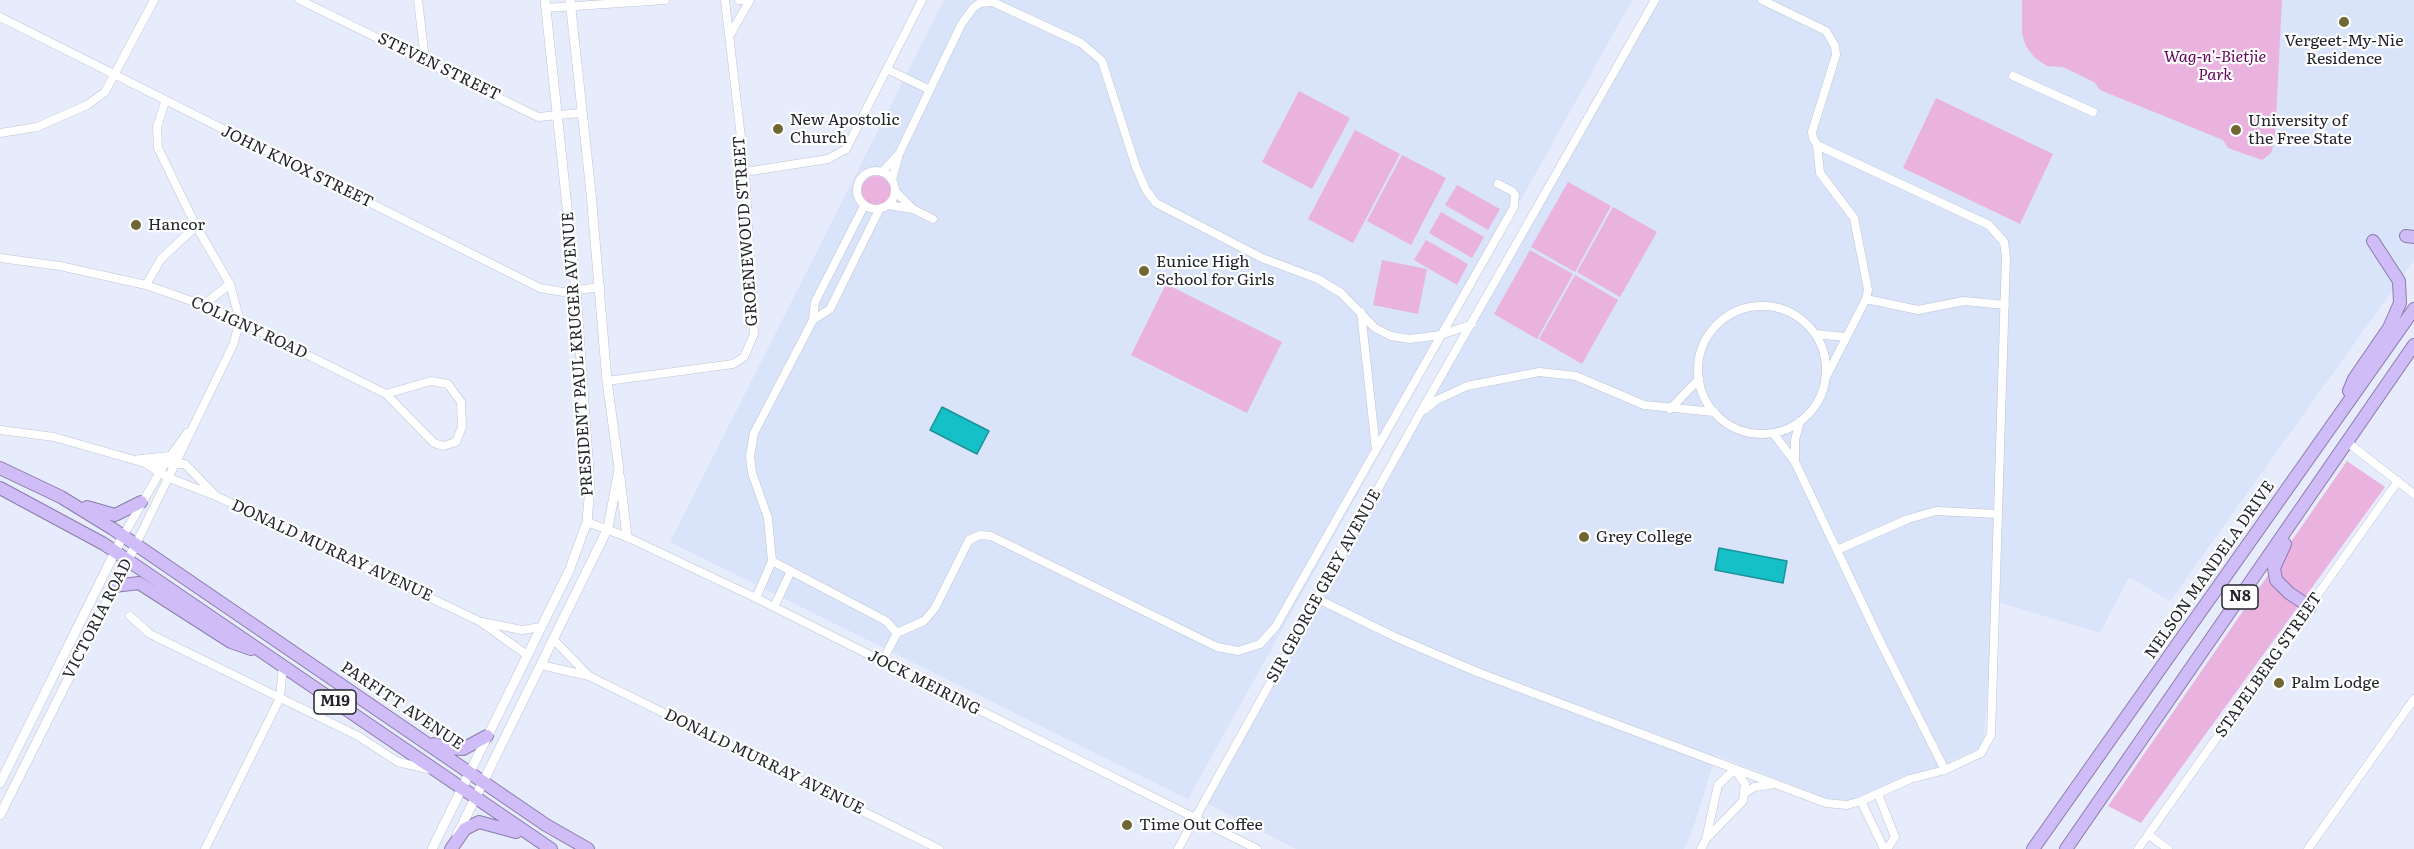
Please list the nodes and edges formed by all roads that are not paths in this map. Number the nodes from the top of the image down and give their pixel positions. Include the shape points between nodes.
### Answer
1 (154, 0) edge
2 (300, 0) edge
3 (418, 0) edge
4 (665, 0) edge
5 (725, 0) edge
6 (739, 0) edge
7 (748, 0) edge
8 (922, 0) edge
9 (1656, 0) edge
10 (1762, 0) edge
11 (570, 3) edge
12 (546, 4) edge
13 (0, 17) edge
14 (730, 35) junction
15 (425, 59) junction
16 (887, 69) junction
17 (115, 76) junction
18 (2013, 76) dead end
19 (930, 90) junction
20 (165, 102) junction
21 (2093, 112) dead end
22 (581, 113) junction
23 (556, 117) junction
24 (0, 133) edge
25 (1817, 145) junction
26 (899, 154) junction
27 (745, 172) junction
28 (882, 172) junction
29 (892, 180) junction
30 (1498, 184) dead end
31 (895, 191) junction
32 (888, 205) junction
33 (864, 206) junction
34 (914, 209) junction
35 (879, 210) junction
36 (933, 219) dead end
37 (196, 226) junction
38 (2373, 241) dead end
39 (0, 258) edge
40 (230, 284) junction
41 (146, 285) junction
42 (600, 288) junction
43 (576, 291) junction
44 (1866, 299) junction
45 (203, 305) junction
46 (2004, 305) junction
47 (2414, 309) edge
48 (1361, 312) junction
49 (813, 320) junction
50 (240, 321) junction
51 (1472, 324) junction
52 (1815, 334) junction
53 (1441, 335) junction
54 (1845, 337) junction
55 (2414, 345) edge
56 (1699, 379) junction
57 (1825, 379) junction
58 (607, 381) junction
59 (386, 394) junction
60 (2347, 404) junction
61 (1670, 409) junction
62 (1714, 412) junction
63 (1419, 415) junction
64 (1800, 421) junction
65 (195, 422) junction
66 (0, 430) edge
67 (1773, 433) junction
68 (2347, 442) junction
69 (1377, 450) junction
70 (170, 456) junction
71 (132, 459) junction
72 (1796, 462) junction
73 (145, 463) junction
74 (177, 464) junction
75 (164, 465) junction
76 (0, 468) edge
77 (619, 469) junction
78 (159, 473) junction
79 (170, 478) junction
80 (2398, 481) junction
81 (0, 488) edge
82 (2414, 494) edge
83 (216, 496) junction
84 (61, 497) junction
85 (2307, 500) junction
86 (141, 502) junction
87 (1998, 514) junction
88 (587, 522) junction
89 (608, 528) junction
90 (123, 536) junction
91 (627, 537) junction
92 (136, 544) junction
93 (1837, 550) junction
94 (116, 552) junction
95 (128, 560) junction
96 (772, 561) junction
97 (791, 571) junction
98 (114, 586) junction
99 (756, 598) junction
100 (1318, 599) junction
101 (774, 607) junction
102 (2310, 607) junction
103 (130, 616) dead end
104 (481, 622) junction
105 (542, 627) junction
106 (897, 633) junction
107 (553, 639) junction
108 (258, 649) junction
109 (526, 655) junction
110 (882, 662) junction
111 (541, 665) junction
112 (283, 666) junction
113 (589, 676) junction
114 (48, 686) junction
115 (63, 689) junction
116 (280, 698) junction
117 (2414, 699) edge
118 (487, 736) junction
119 (422, 740) junction
120 (434, 770) junction
121 (1735, 770) junction
122 (1945, 770) junction
123 (469, 772) junction
124 (483, 782) junction
125 (0, 783) edge
126 (1774, 785) junction
127 (462, 789) junction
128 (1745, 793) junction
129 (1878, 794) junction
130 (475, 798) junction
131 (1861, 801) junction
132 (0, 815) edge
133 (1194, 818) junction
134 (2149, 836) junction
135 (1706, 839) junction
136 (537, 840) junction
137 (205, 849) edge
138 (432, 849) edge
139 (450, 849) edge
140 (551, 849) edge
141 (588, 849) edge
142 (939, 849) edge
143 (1178, 849) edge
144 (1257, 849) edge
145 (1701, 849) edge
146 (1885, 849) edge
147 (2033, 849) edge
148 (2066, 849) edge
149 (2139, 849) edge
150 (2168, 849) edge
151 (2308, 849) edge

1 - 17 street
2 - 15 street, STEVEN STREET
3 - 15 street
4 - 11 street
5 - 14 street, GROENEWOUD STREET
6 - 7 street
7 - 14 street
8 - 16 street
9 - 51 street, SIR GEORGE GREY AVENUE
10 - 25 street via 1826,31 1835,46 1836,55 1812,132
11 - 12 street
11 - 22 street, PRESIDENT PAUL KRUGER AVENUE
12 - 23 street, PRESIDENT PAUL KRUGER AVENUE
13 - 17 street, JOHN KNOX STREET
14 - 27 street, GROENEWOUD STREET
15 - 23 street, STEVEN STREET via 538,117
16 - 19 street
16 - 27 street via 846,149 828,159
17 - 20 street, JOHN KNOX STREET
17 - 24 street via 105,92 87,105 37,127
18 - 21 street
19 - 26 street
19 - 48 street via 961,25 974,8 985,2 1004,6 1081,43 1096,54 1108,73 1136,167 1156,203 1262,258 1318,279
20 - 37 street via 157,127 158,148
20 - 43 street, JOHN KNOX STREET via 540,288
22 - 23 street, STEVEN STREET
22 - 42 street, PRESIDENT PAUL KRUGER AVENUE
23 - 43 street, PRESIDENT PAUL KRUGER AVENUE
25 - 44 street via 1820,173 1854,219 1865,269
25 - 46 street via 1989,225 2004,242
26 - 28 street
26 - 29 street
27 - 58 street, GROENEWOUD STREET via 755,321 744,357 723,367
28 - 29 street
28 - 33 street via 866,173 857,184 858,199
29 - 31 street
30 - 53 street via 1515,195 1514,207
31 - 32 street
31 - 34 street
32 - 34 street
32 - 35 street
33 - 35 street
33 - 49 street via 815,302
34 - 36 street
35 - 49 street via 830,309
37 - 40 street
37 - 41 street via 161,259
38 - 60 highway via 2399,281 2400,303 2389,328 2354,379
39 - 41 street, COLIGNY ROAD via 60,266
40 - 45 street
40 - 50 street
41 - 45 street, COLIGNY ROAD
42 - 43 street, JOHN KNOX STREET
42 - 58 street, PRESIDENT PAUL KRUGER AVENUE
43 - 88 street, PRESIDENT PAUL KRUGER AVENUE via 590,487
44 - 46 street via 1918,310 1964,301
44 - 54 street
45 - 50 street, COLIGNY ROAD
46 - 87 street
47 - 60 highway, NELSON MANDELA DRIVE / N8
48 - 53 street via 1375,328 1391,336 1410,339
48 - 69 street
49 - 96 street via 752,442 752,472 768,518
50 - 59 street, COLIGNY ROAD
50 - 65 street, VICTORIA ROAD via 233,345
51 - 53 street
51 - 63 street, SIR GEORGE GREY AVENUE
52 - 54 street
52 - 56 street via 1784,310 1772,306 1746,308 1722,320 1706,340
52 - 57 street via 1824,355
53 - 69 street
54 - 57 street
55 - 68 highway, N8
56 - 61 street
56 - 62 street
57 - 64 street via 1817,402
58 - 77 street, PRESIDENT PAUL KRUGER AVENUE
59 - 59 street, COLIGNY ROAD via 431,381 448,384 461,402 462,427 456,442 443,446 434,443
60 - 147 highway, NELSON MANDELA DRIVE / N8
61 - 62 street
61 - 63 street via 1644,405 1576,376 1539,372 1452,392
62 - 67 street via 1741,430
63 - 100 street, SIR GEORGE GREY AVENUE
64 - 67 street
64 - 72 street via 1795,440
65 - 70 street, VICTORIA ROAD
65 - 74 street, VICTORIA ROAD
66 - 71 street, DONALD MURRAY AVENUE via 54,437
67 - 72 street
68 - 80 street
68 - 85 highway, N8
69 - 106 street via 1276,626 1252,647 1238,651 1217,647 991,536 980,535 969,540 935,608 924,621
70 - 71 street
70 - 75 street, VICTORIA ROAD
71 - 73 street, DONALD MURRAY AVENUE
72 - 93 street
73 - 75 street, DONALD MURRAY AVENUE
73 - 78 street, DONALD MURRAY AVENUE
74 - 75 street, DONALD MURRAY AVENUE
74 - 79 street, VICTORIA ROAD
74 - 83 street, DONALD MURRAY AVENUE via 191,468
75 - 78 street, VICTORIA ROAD
76 - 84 highway, M19
77 - 89 street, PRESIDENT PAUL KRUGER AVENUE
77 - 91 street
78 - 79 street, DONALD MURRAY AVENUE
78 - 86 street, VICTORIA ROAD
79 - 83 street, DONALD MURRAY AVENUE
79 - 92 street, VICTORIA ROAD
80 - 82 street
80 - 102 street, STAPELBERG STREET
81 - 94 highway, M19
83 - 104 street, DONALD MURRAY AVENUE
84 - 86 highway via 115,515
84 - 90 highway, M19
85 - 102 highway via 2277,560 2274,575 2280,585
85 - 148 highway, N8
86 - 90 street, VICTORIA ROAD
87 - 93 street via 1936,511
87 - 122 street via 1991,735 1981,753
88 - 89 street, JOCK MEIRING
88 - 105 street, PRESIDENT PAUL KRUGER AVENUE
89 - 91 street, JOCK MEIRING
89 - 107 street, PRESIDENT PAUL KRUGER AVENUE
90 - 92 highway, M19
90 - 94 street, VICTORIA ROAD
91 - 99 street, JOCK MEIRING
92 - 95 street, VICTORIA ROAD
92 - 119 highway, PARFITT AVENUE / M19
93 - 122 street
94 - 95 highway, PARFITT AVENUE / M19
94 - 114 street, VICTORIA ROAD
95 - 98 street, VICTORIA ROAD
95 - 108 highway, PARFITT AVENUE / M19
96 - 97 street
96 - 99 street
97 - 101 street
97 - 106 street via 886,621
98 - 108 highway via 139,583 231,642 244,649
98 - 115 street, VICTORIA ROAD
99 - 101 street, JOCK MEIRING
100 - 121 street via 1446,659
100 - 133 street, SIR GEORGE GREY AVENUE
101 - 110 street, JOCK MEIRING
102 - 134 street, STAPELBERG STREET
103 - 116 street, PARFITT AVENUE via 150,634
104 - 105 street, DONALD MURRAY AVENUE via 522,630
104 - 109 street, DONALD MURRAY AVENUE
105 - 109 street, PRESIDENT PAUL KRUGER AVENUE
106 - 110 street
107 - 111 street, PRESIDENT PAUL KRUGER AVENUE
107 - 113 street, DONALD MURRAY AVENUE
108 - 112 highway, PARFITT AVENUE / M19
109 - 118 street, PRESIDENT PAUL KRUGER AVENUE
110 - 133 street, JOCK MEIRING
111 - 113 street, DONALD MURRAY AVENUE
111 - 124 street, PRESIDENT PAUL KRUGER AVENUE
112 - 116 street
112 - 120 highway, PARFITT AVENUE / M19
113 - 142 street, DONALD MURRAY AVENUE
114 - 115 street
114 - 125 street, VICTORIA ROAD
115 - 132 street, VICTORIA ROAD
116 - 120 street, PARFITT AVENUE via 358,736 398,762
116 - 137 street
117 - 151 street
118 - 119 highway via 463,749
118 - 123 street, PRESIDENT PAUL KRUGER AVENUE
119 - 123 highway, PARFITT AVENUE / M19
120 - 127 highway, PARFITT AVENUE / M19
121 - 126 street
121 - 128 street via 1745,784
121 - 135 street via 1718,785
122 - 129 street via 1910,779
123 - 124 highway, PARFITT AVENUE / M19
123 - 127 street, PRESIDENT PAUL KRUGER AVENUE
124 - 130 street, PRESIDENT PAUL KRUGER AVENUE
124 - 141 highway, PARFITT AVENUE / M19
126 - 128 street via 1762,785
126 - 131 street via 1826,803 1847,805
127 - 130 highway, PARFITT AVENUE / M19
127 - 138 street, PRESIDENT PAUL KRUGER AVENUE
128 - 135 street via 1740,805
129 - 131 street
129 - 146 street via 1895,837
130 - 136 highway, PARFITT AVENUE / M19
130 - 139 street, PRESIDENT PAUL KRUGER AVENUE
131 - 146 street
133 - 143 street, SIR GEORGE GREY AVENUE
133 - 144 street, JOCK MEIRING
134 - 149 street, STAPELBERG STREET
134 - 150 street
135 - 145 street
136 - 139 highway via 479,822 465,829
136 - 140 highway, PARFITT AVENUE / M19

